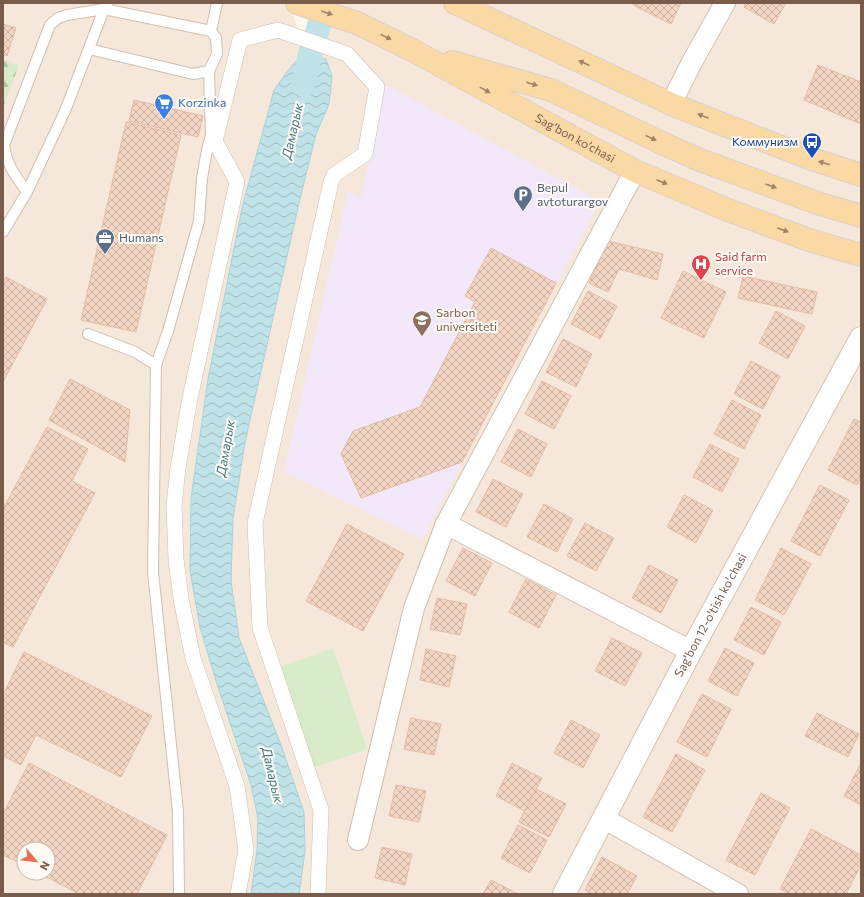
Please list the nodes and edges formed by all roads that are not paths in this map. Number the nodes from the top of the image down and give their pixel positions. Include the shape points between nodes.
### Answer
1 (217, 3) edge
2 (297, 3) edge
3 (455, 3) edge
4 (725, 3) edge
5 (106, 6) edge
6 (211, 31) junction
7 (89, 49) junction
8 (414, 51) junction
9 (209, 71) junction
10 (671, 104) junction
11 (635, 171) junction
12 (861, 175) edge
13 (26, 192) junction
14 (861, 216) edge
15 (3, 232) edge
16 (861, 255) edge
17 (88, 334) dead end
18 (861, 338) edge
19 (156, 365) junction
20 (446, 524) junction
21 (691, 651) junction
22 (603, 818) junction
23 (358, 840) dead end
24 (179, 894) edge
25 (238, 894) edge
26 (318, 894) edge
27 (564, 894) edge
28 (738, 894) edge

1 - 6 lane
2 -> 8 main road, Sag’bon ko’chasi via 357,23
10 -> 3 main road
4 - 10 street
5 - 6 lane
5 - 7 lane
5 - 13 lane via 58,18 50,26 4,145 11,169
6 - 9 lane via 216,38 217,54
7 - 9 lane via 193,74
7 - 13 lane via 65,111
8 -> 11 main road, Sag’bon ko’chasi
8 -> 14 main road via 552,90 700,160 820,204
9 - 19 lane via 211,135 202,178 199,221
12 -> 10 main road via 812,159
11 -> 16 main road, Sag’bon ko’chasi via 779,229
11 - 20 street
13 - 15 lane
17 - 19 lane via 135,352
18 - 21 main road, Sag'bon 12-o'tish ko'chasi
19 - 24 lane via 153,572 178,812
20 - 21 street
20 - 23 street via 414,608
21 - 22 main road, Sag'bon 12-o'tish ko'chasi
22 - 27 main road, Sag'bon 12-o'tish ko'chasi
22 - 28 street
25 - 26 street via 246,850 237,786 193,658 176,559 174,505 190,398 237,182 215,141 240,40 278,30 347,54 377,87 365,154 334,174 255,523 260,628 321,810

